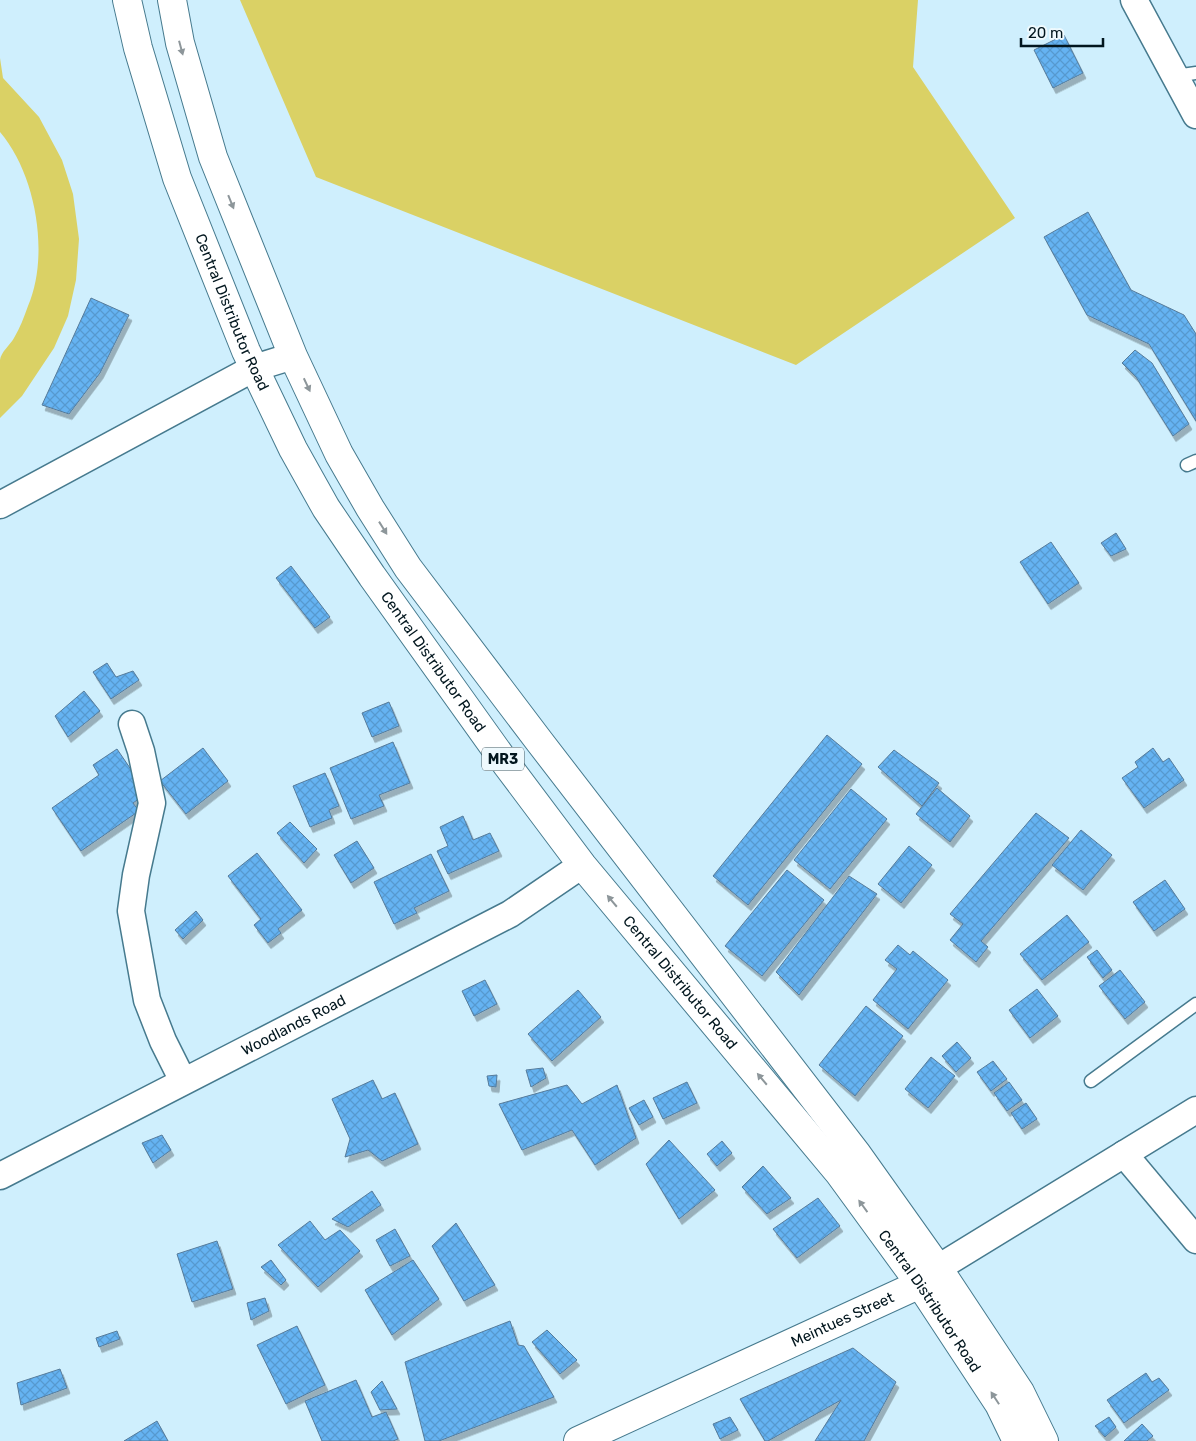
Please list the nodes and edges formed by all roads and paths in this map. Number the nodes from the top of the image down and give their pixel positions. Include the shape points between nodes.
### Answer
1 (127, 0) edge
2 (172, 0) edge
3 (1134, 0) edge
4 (1186, 74) edge
5 (1196, 115) edge
6 (294, 356) junction
7 (254, 368) junction
8 (0, 505) edge
9 (132, 724) dead end
10 (582, 865) junction
11 (1196, 1004) edge
12 (183, 1081) junction
13 (1091, 1081) dead end
14 (1196, 1110) edge
15 (1124, 1154) junction
16 (0, 1176) edge
17 (1196, 1240) edge
18 (929, 1276) junction
19 (578, 1441) edge
20 (1017, 1441) edge
21 (1044, 1441) edge

1 - 7 main road, Central Distributor Road / MR3 via 177,178
2 -> 6 main road, Central Distributor Road / MR3 via 180,43 213,157
3 - 4 street
4 - 5 street
6 - 7 street
6 -> 18 main road, Central Distributor Road / MR3 via 339,454 408,568 857,1154
7 - 8 street
7 - 10 main road, Central Distributor Road / MR3 via 326,508 388,600
9 - 12 street via 152,803 131,911 147,1000
10 - 12 street, Woodlands Road via 510,914
18 -> 10 main road, Central Distributor Road / MR3
11 - 13 lane
12 - 16 street, Woodlands Road
14 - 15 street, Meintues Street
15 - 17 street
15 - 18 street, Meintues Street
18 - 19 main road, Meintues Street
20 -> 18 main road, Central Distributor Road / MR3
18 - 21 main road, Central Distributor Road / MR3 via 1020,1392

